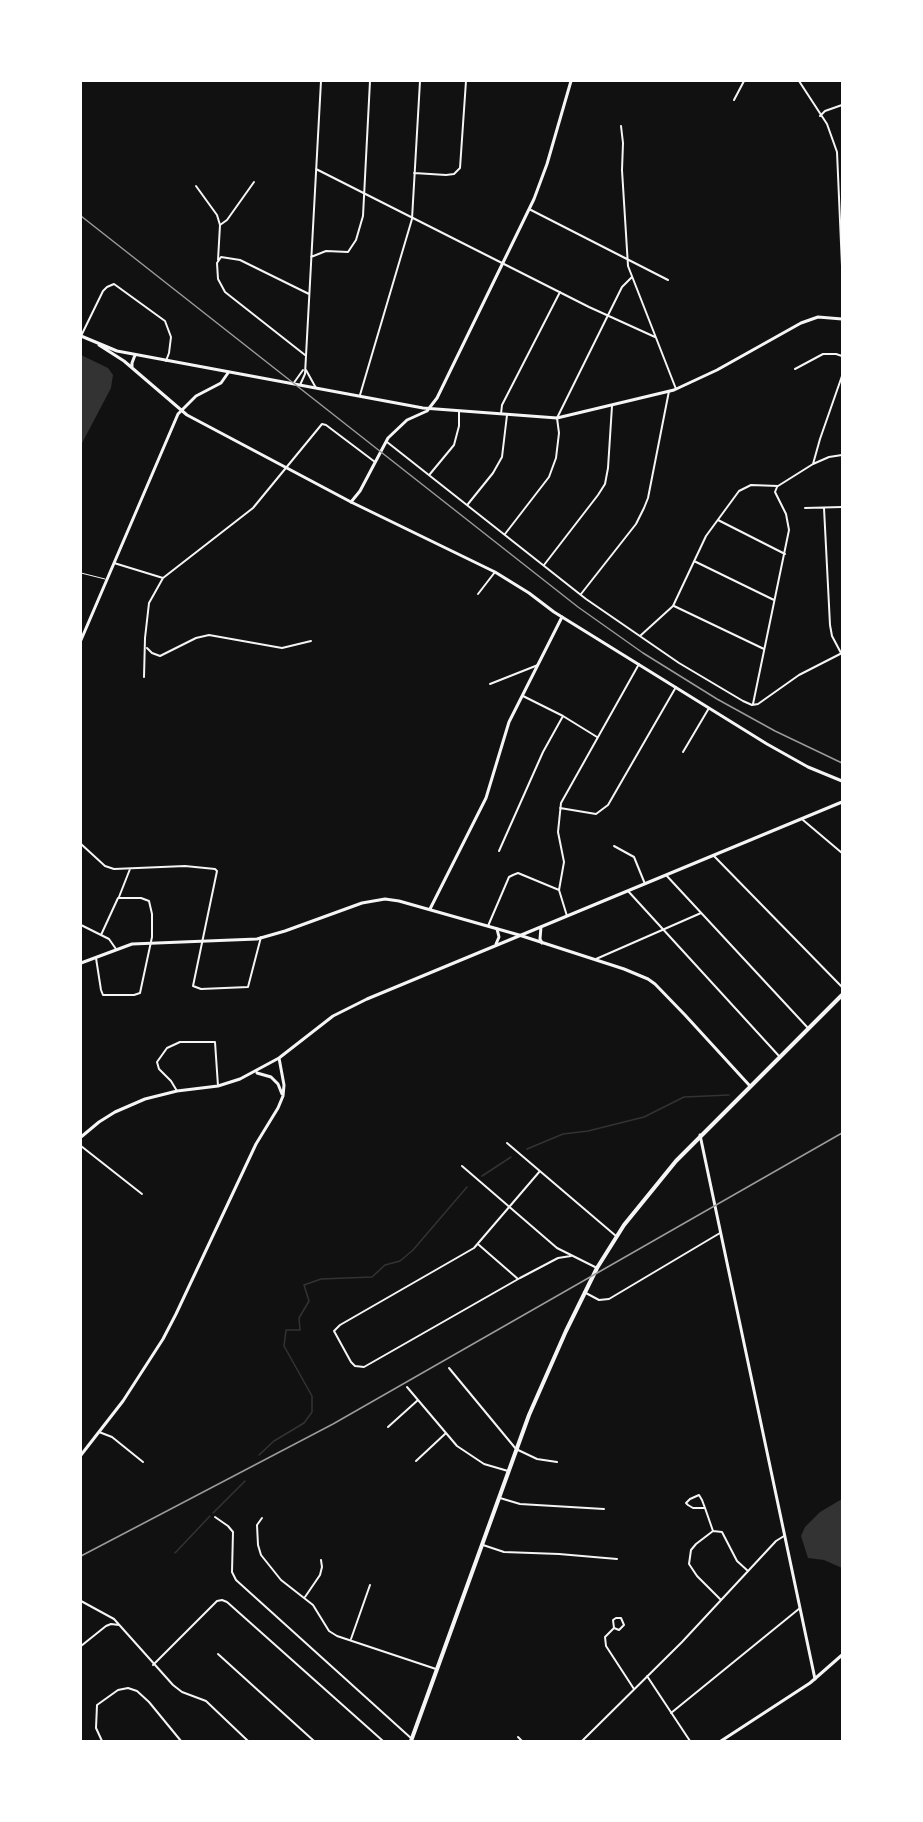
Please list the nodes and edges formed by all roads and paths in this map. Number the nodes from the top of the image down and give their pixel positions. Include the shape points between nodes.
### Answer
1 (321, 81) edge
2 (370, 81) edge
3 (420, 81) edge
4 (466, 81) edge
5 (571, 81) edge
6 (744, 81) edge
7 (799, 81) edge
8 (734, 100) dead end
9 (842, 105) edge
10 (820, 116) junction
11 (621, 126) dead end
12 (316, 170) junction
13 (414, 173) junction
14 (254, 182) dead end
15 (196, 186) dead end
16 (363, 194) junction
17 (529, 209) junction
18 (412, 219) junction
19 (220, 225) junction
20 (310, 258) junction
21 (626, 259) junction
22 (219, 260) junction
23 (502, 264) junction
24 (842, 266) edge
25 (632, 277) junction
26 (668, 280) dead end
27 (560, 292) junction
28 (309, 294) junction
29 (607, 316) junction
30 (842, 319) edge
31 (81, 336) edge
32 (655, 337) junction
33 (99, 345) junction
34 (135, 355) junction
35 (305, 355) junction
36 (842, 356) edge
37 (166, 361) junction
38 (304, 367) junction
39 (133, 368) junction
40 (795, 369) dead end
41 (228, 373) junction
42 (842, 376) edge
43 (293, 384) junction
44 (300, 386) junction
45 (316, 388) junction
46 (676, 389) junction
47 (669, 391) junction
48 (360, 395) junction
49 (612, 406) junction
50 (428, 409) junction
51 (182, 410) junction
52 (459, 411) junction
53 (500, 414) junction
54 (507, 415) junction
55 (557, 418) junction
56 (386, 441) junction
57 (842, 455) edge
58 (375, 462) junction
59 (813, 464) junction
60 (287, 468) junction
61 (430, 475) junction
62 (778, 486) junction
63 (351, 502) junction
64 (468, 504) junction
65 (842, 507) edge
66 (804, 508) dead end
67 (824, 508) junction
68 (718, 520) junction
69 (506, 534) junction
70 (785, 554) junction
71 (694, 561) junction
72 (114, 563) junction
73 (543, 565) junction
74 (495, 572) junction
75 (81, 573) edge
76 (163, 578) junction
77 (107, 580) junction
78 (478, 594) dead end
79 (580, 594) junction
80 (774, 600) junction
81 (673, 606) junction
82 (562, 617) junction
83 (640, 636) junction
84 (81, 639) edge
85 (311, 641) dead end
86 (146, 647) junction
87 (764, 649) junction
88 (841, 653) edge
89 (639, 664) junction
90 (538, 665) junction
91 (144, 677) dead end
92 (490, 684) dead end
93 (676, 687) junction
94 (523, 696) junction
95 (753, 704) junction
96 (709, 708) junction
97 (563, 716) junction
98 (597, 737) junction
99 (683, 752) dead end
100 (842, 781) edge
101 (842, 802) edge
102 (560, 808) junction
103 (802, 819) junction
104 (81, 844) edge
105 (614, 846) dead end
106 (499, 851) dead end
107 (842, 853) edge
108 (713, 855) junction
109 (130, 869) junction
110 (666, 875) junction
111 (645, 884) junction
112 (559, 890) junction
113 (628, 891) junction
114 (118, 898) junction
115 (430, 909) junction
116 (701, 914) junction
117 (567, 916) junction
118 (81, 924) edge
119 (488, 926) junction
120 (541, 926) junction
121 (497, 929) junction
122 (663, 930) junction
123 (101, 935) junction
124 (519, 935) junction
125 (261, 937) junction
126 (202, 940) junction
127 (152, 942) junction
128 (542, 943) junction
129 (496, 945) junction
130 (116, 949) junction
131 (96, 958) junction
132 (596, 960) junction
133 (81, 963) edge
134 (842, 987) edge
135 (842, 995) edge
136 (808, 1028) junction
137 (779, 1056) junction
138 (279, 1058) junction
139 (255, 1072) junction
140 (218, 1086) junction
141 (750, 1086) junction
142 (177, 1091) junction
143 (283, 1096) junction
144 (700, 1135) junction
145 (81, 1137) edge
146 (507, 1143) dead end
147 (81, 1146) edge
148 (462, 1166) dead end
149 (540, 1172) junction
150 (142, 1194) dead end
151 (510, 1207) junction
152 (722, 1232) junction
153 (616, 1236) junction
154 (478, 1245) junction
155 (571, 1256) junction
156 (597, 1268) junction
157 (518, 1279) junction
158 (584, 1293) junction
159 (449, 1368) dead end
160 (407, 1387) dead end
161 (418, 1400) junction
162 (388, 1426) dead end
163 (99, 1432) junction
164 (446, 1433) junction
165 (516, 1449) junction
166 (81, 1455) edge
167 (416, 1461) dead end
168 (142, 1462) dead end
169 (557, 1462) dead end
170 (508, 1471) junction
171 (498, 1497) junction
172 (705, 1508) junction
173 (604, 1509) dead end
174 (214, 1517) dead end
175 (262, 1518) dead end
176 (713, 1531) junction
177 (784, 1536) junction
178 (481, 1544) junction
179 (617, 1558) dead end
180 (321, 1560) dead end
181 (748, 1571) junction
182 (370, 1585) dead end
183 (305, 1598) junction
184 (721, 1600) junction
185 (81, 1601) edge
186 (800, 1608) junction
187 (119, 1625) junction
188 (614, 1628) junction
189 (351, 1640) junction
190 (81, 1646) edge
191 (218, 1654) dead end
192 (842, 1654) edge
193 (153, 1665) junction
194 (436, 1669) junction
195 (647, 1676) junction
196 (815, 1679) junction
197 (634, 1689) junction
198 (671, 1713) junction
199 (518, 1737) dead end
200 (411, 1740) edge
201 (102, 1741) edge
202 (181, 1741) edge
203 (248, 1741) edge
204 (314, 1741) edge
205 (383, 1741) edge
206 (522, 1741) edge
207 (582, 1741) edge
208 (690, 1741) edge
209 (721, 1741) edge

1 - 12 street
2 - 16 street
3 - 13 street
4 - 13 street via 460,168 446,175
5 - 17 main road via 547,164
6 - 8 street
7 - 10 street
9 - 10 street
10 - 24 street via 830,130 837,152
11 - 21 street
12 - 16 street
12 - 20 street
13 - 18 street
14 - 19 street
15 - 19 street
16 - 18 street
16 - 20 street via 361,224 348,252 326,251
17 - 21 street
17 - 23 main road
18 - 23 street
18 - 48 street
19 - 22 street
20 - 28 street
21 - 25 street
21 - 26 street
22 - 28 street via 240,260
22 - 35 street via 218,279 225,292
23 - 27 street
23 - 50 main road
25 - 29 street via 622,287
25 - 32 street
27 - 29 street
27 - 53 street
28 - 35 street
29 - 32 street
29 - 55 street
30 - 46 main road via 818,317 801,323
31 - 33 main road
31 - 37 street via 103,291 118,285 165,321 171,337
32 - 46 street
33 - 34 main road
33 - 39 main road
34 - 37 main road
34 - 39 main road
35 - 38 street
36 - 40 street via 823,354
37 - 41 main road
38 - 43 street
38 - 44 street
38 - 45 street
39 - 51 main road
41 - 43 main road
41 - 51 main road
42 - 59 street
43 - 44 main road
44 - 45 main road
45 - 48 main road
46 - 47 main road
47 - 49 main road
47 - 79 street via 644,508 636,524
48 - 50 main road
49 - 55 main road
49 - 73 street via 604,484
50 - 52 main road
50 - 56 main road via 407,420
51 - 60 main road
51 - 72 main road
52 - 53 main road
52 - 61 street via 454,445
53 - 54 main road
54 - 55 main road
54 - 64 street via 502,457
55 - 69 street via 556,458 549,477
56 - 58 main road
56 - 61 street
57 - 59 street
58 - 60 street via 324,424
58 - 63 main road
59 - 62 street
60 - 63 main road
60 - 76 street via 253,508
61 - 64 street
62 - 68 street via 744,487
62 - 70 street via 775,492 789,523
63 - 74 main road
64 - 69 street
65 - 67 street
66 - 67 street
67 - 88 street via 830,625
68 - 70 street
68 - 71 street
69 - 73 street
70 - 80 street
71 - 80 street
71 - 81 street
72 - 76 street
72 - 77 main road
73 - 79 street
74 - 78 street
74 - 82 main road
75 - 77 lane
76 - 86 street via 149,603
77 - 84 main road
79 - 83 street
80 - 87 street
81 - 83 street
81 - 87 street
82 - 89 main road
82 - 90 main road
83 - 95 street via 679,663
85 - 86 street via 282,648 208,635 160,656
86 - 91 street
87 - 95 street
88 - 95 street
89 - 93 main road
89 - 98 street
90 - 92 street
90 - 94 main road
93 - 96 main road
93 - 102 street via 608,805 596,814
94 - 97 street
94 - 115 main road via 509,722 486,798
96 - 99 street
96 - 100 main road via 808,767
97 - 98 street
97 - 106 street
98 - 102 street
101 - 103 main road
102 - 112 street via 558,832 564,862
103 - 107 street
103 - 108 main road
104 - 109 street via 105,866
105 - 111 street via 634,857
108 - 110 main road
108 - 134 street
109 - 114 street
109 - 126 street via 215,869
110 - 111 main road
110 - 116 street
111 - 113 main road
112 - 117 street
112 - 119 street via 518,873 509,877
113 - 117 main road
113 - 122 street
114 - 123 street
114 - 127 street via 149,901
115 - 119 main road
115 - 125 main road via 375,900
116 - 122 street
116 - 136 street
117 - 120 main road
118 - 123 street
119 - 121 main road
120 - 124 main road
120 - 128 main road
121 - 124 main road
121 - 129 main road
122 - 132 street
122 - 137 street
123 - 130 street via 111,940
124 - 128 main road
124 - 129 main road
125 - 126 main road
125 - 126 street via 245,989 193,986
126 - 127 main road
127 - 130 main road
127 - 131 street via 142,988 136,994 103,995
128 - 132 main road
129 - 138 main road via 341,1011
130 - 131 main road
131 - 133 main road
132 - 141 main road via 639,974 655,984
135 - 136 highway
136 - 137 highway
137 - 141 highway
138 - 139 main road
138 - 143 main road
139 - 140 main road
139 - 143 main road via 271,1077
140 - 142 main road
140 - 142 street via 215,1042 180,1042 167,1048 157,1062
141 - 144 highway
142 - 145 main road via 130,1105
143 - 163 main road via 163,1339
144 - 152 main road
144 - 153 highway
146 - 149 street
147 - 150 street
148 - 151 street
149 - 151 street
149 - 153 street
151 - 154 street
151 - 155 street
152 - 158 street via 609,1299 599,1300
152 - 177 main road
153 - 156 highway
154 - 157 street
154 - 157 street via 339,1325 334,1331 351,1362 360,1367 371,1363
155 - 156 street
155 - 157 street via 558,1258
156 - 158 highway
158 - 165 highway
159 - 165 street
160 - 161 street
161 - 162 street
161 - 164 street
163 - 166 main road
163 - 168 street via 112,1437
164 - 167 street
164 - 170 street via 468,1455
165 - 169 street via 537,1459
165 - 170 highway
170 - 171 highway
171 - 173 street via 520,1504
171 - 178 highway
172 - 172 street via 693,1508 686,1503 699,1495
172 - 176 street
174 - 200 street via 233,1532 232,1572 236,1580
175 - 183 street via 258,1526 261,1555 281,1580
176 - 181 street via 722,1532 737,1561
176 - 184 street via 691,1550 688,1559 697,1576
177 - 181 street
177 - 186 main road
178 - 179 street via 504,1552
178 - 194 highway
180 - 183 street via 320,1575
181 - 184 street
182 - 189 street
183 - 189 street via 329,1630
184 - 195 street
185 - 187 street
186 - 196 main road
186 - 198 street
187 - 190 street via 106,1626
187 - 193 street
188 - 188 street via 622,1628 623,1621 613,1620
188 - 197 street via 606,1637 606,1646
189 - 194 street
191 - 204 street
192 - 196 main road
193 - 203 street via 182,1692 206,1701
193 - 205 street via 222,1600
194 - 200 highway
195 - 197 street
195 - 198 street
196 - 209 main road
197 - 207 street
198 - 208 street
199 - 206 street
201 - 202 street via 96,1728 98,1705 118,1690 128,1689 137,1691 149,1702

